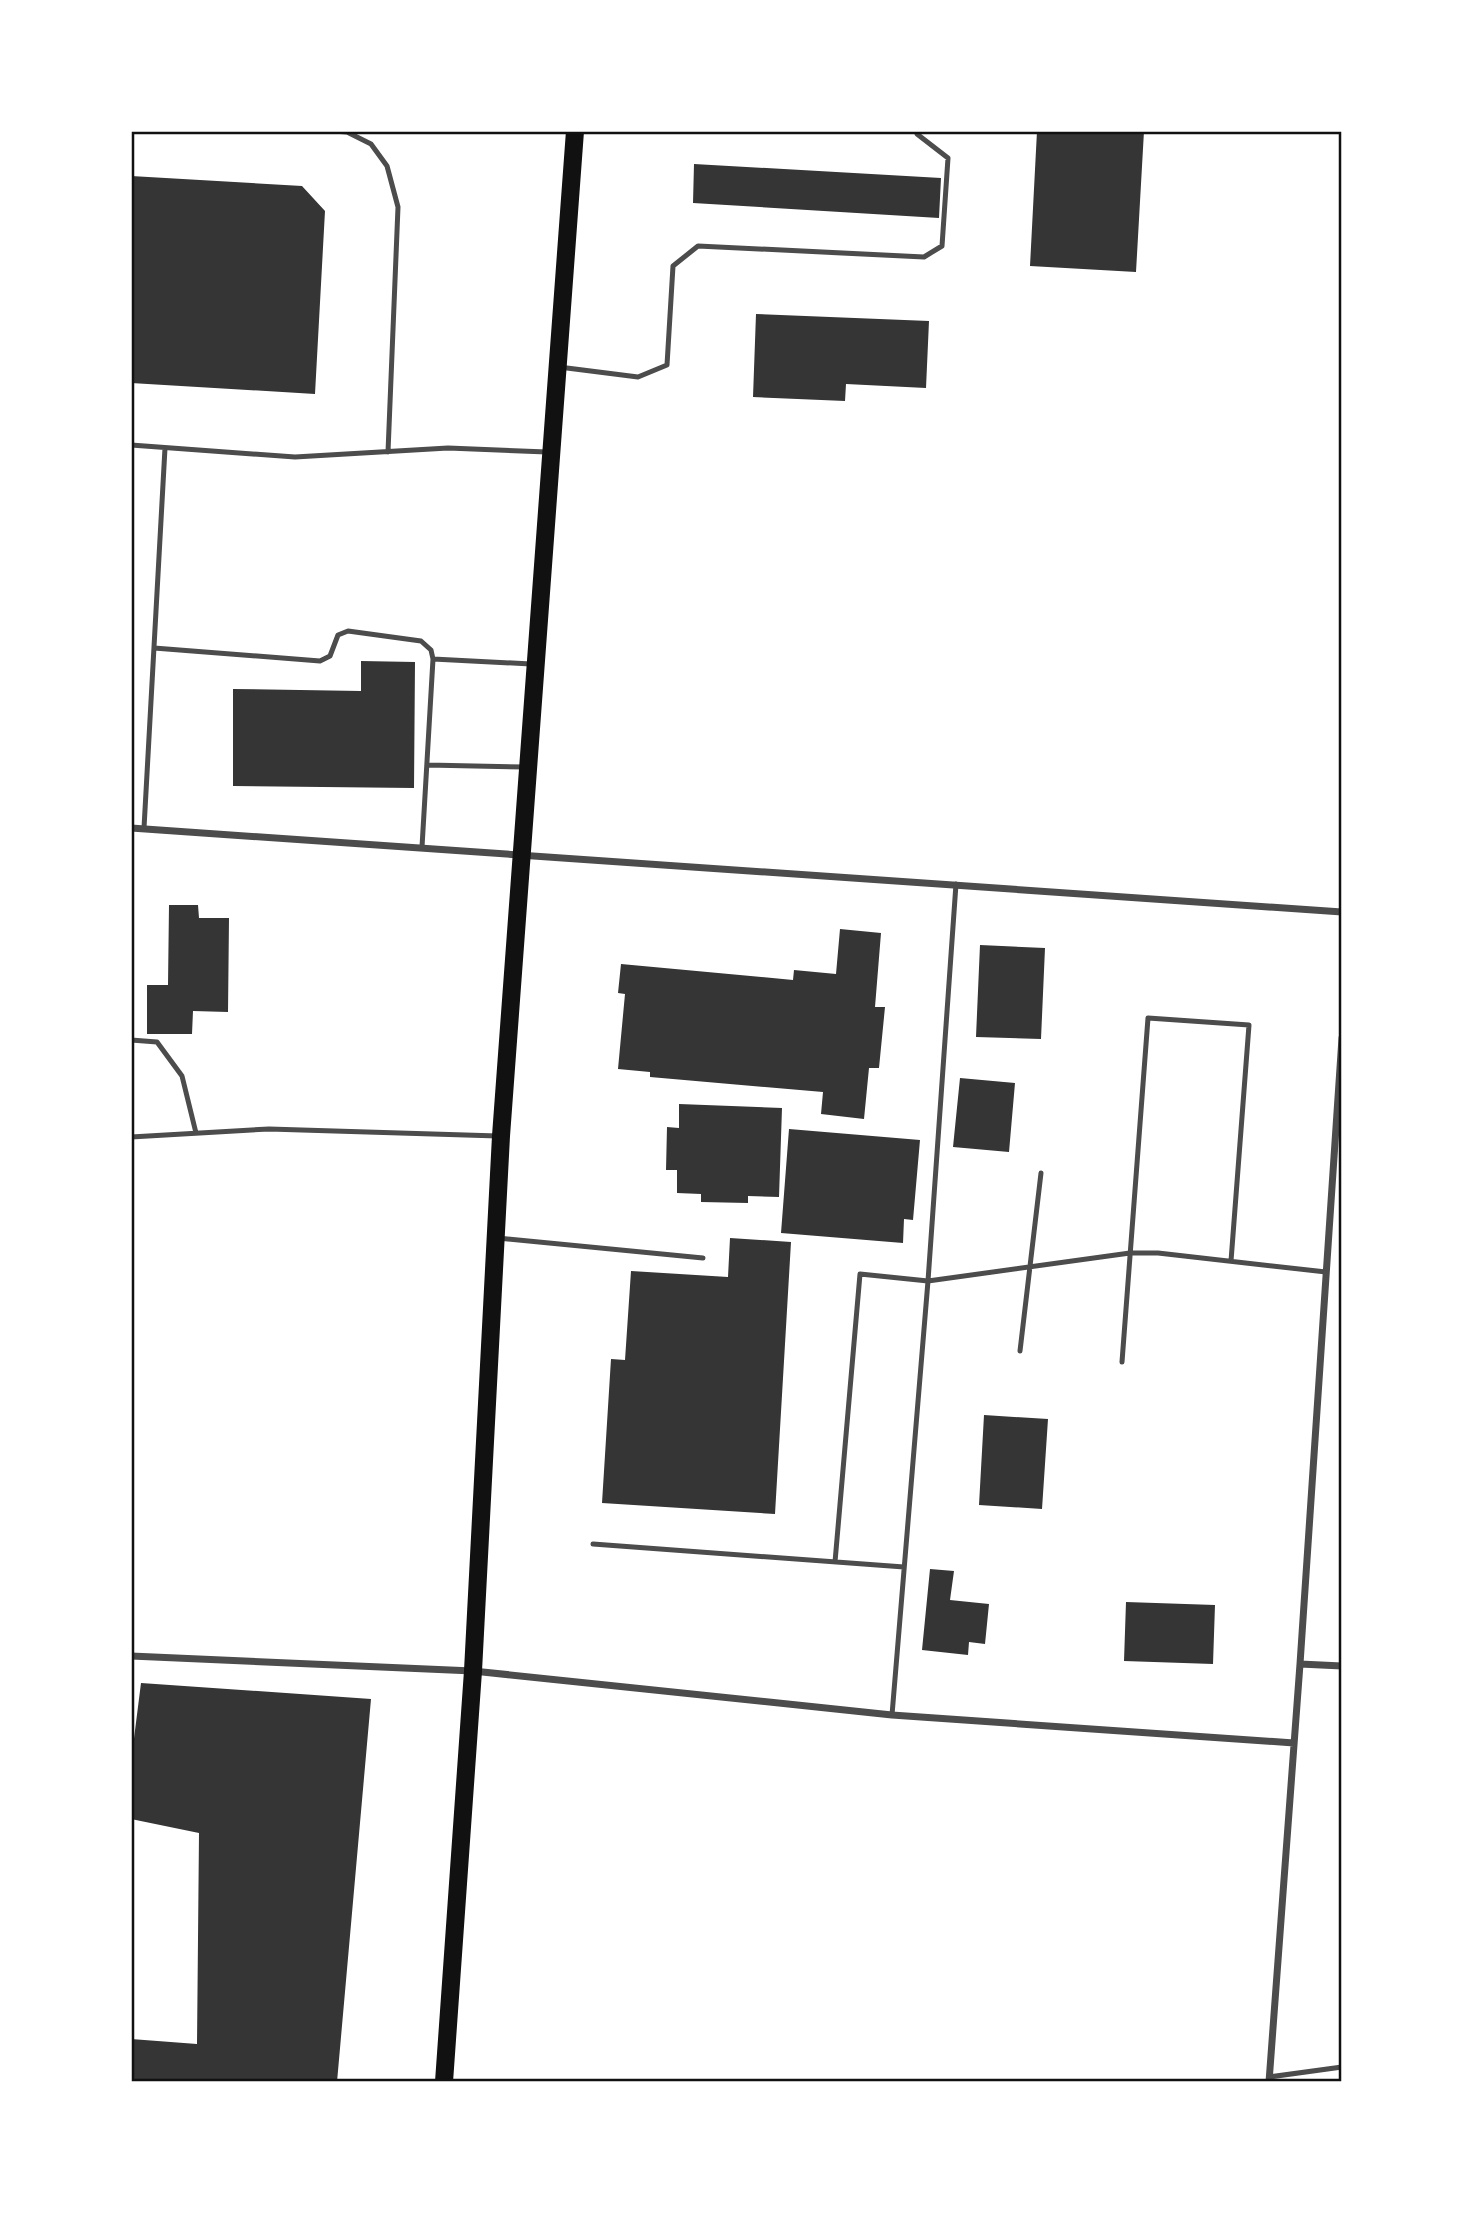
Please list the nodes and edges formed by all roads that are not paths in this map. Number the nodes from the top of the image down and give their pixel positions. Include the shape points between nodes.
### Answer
1 (334, 131) edge
2 (575, 131) edge
3 (918, 131) edge
4 (557, 367) junction
5 (131, 445) edge
6 (165, 448) junction
7 (387, 452) junction
8 (550, 452) junction
9 (154, 648) junction
10 (433, 659) junction
11 (535, 664) junction
12 (426, 765) junction
13 (527, 767) junction
14 (131, 828) edge
15 (144, 828) junction
16 (422, 847) junction
17 (520, 853) junction
18 (956, 884) junction
19 (1342, 912) edge
20 (1342, 1038) edge
21 (131, 1040) edge
22 (196, 1133) junction
23 (501, 1136) junction
24 (131, 1137) edge
25 (1041, 1173) dead end
26 (495, 1238) junction
27 (1130, 1253) junction
28 (703, 1258) dead end
29 (1231, 1261) junction
30 (1028, 1267) junction
31 (1325, 1272) junction
32 (928, 1281) junction
33 (1020, 1350) dead end
34 (1122, 1362) dead end
35 (593, 1544) dead end
36 (835, 1562) junction
37 (904, 1567) junction
38 (131, 1656) edge
39 (1300, 1664) junction
40 (1342, 1666) edge
41 (473, 1671) junction
42 (892, 1715) junction
43 (1294, 1744) junction
44 (1342, 2067) edge
45 (1269, 2079) edge
46 (444, 2082) edge

1 - 7 lane via 371,144 387,166 398,207
2 - 4 main road
3 - 4 lane via 948,158 942,246 924,257 698,246 673,266 667,365 638,377
4 - 8 main road
5 - 6 lane
6 - 7 lane via 295,457
6 - 9 lane
7 - 8 lane via 448,448
8 - 11 main road
9 - 10 lane via 320,661 330,656 338,635 348,631 421,641
9 - 15 lane
10 - 11 lane
10 - 12 lane
11 - 13 main road
12 - 13 lane
12 - 16 lane
13 - 17 main road
14 - 15 street
15 - 16 street
16 - 17 street
17 - 18 street
17 - 23 main road
18 - 19 street
18 - 32 lane
20 - 31 street
21 - 22 lane via 157,1042 181,1076
22 - 23 lane via 269,1129
22 - 24 lane
23 - 26 main road
25 - 30 lane
26 - 28 lane
26 - 41 main road
27 - 29 lane
27 - 29 lane via 1148,1018 1249,1025
27 - 30 lane
27 - 34 lane
29 - 31 lane
30 - 32 lane
30 - 33 lane
31 - 39 street
32 - 36 lane via 860,1274
32 - 37 lane
35 - 36 lane
36 - 37 lane
37 - 42 lane
38 - 41 street
39 - 40 street
39 - 43 street
41 - 42 street
41 - 46 main road
42 - 43 street
43 - 45 street
44 - 45 lane

